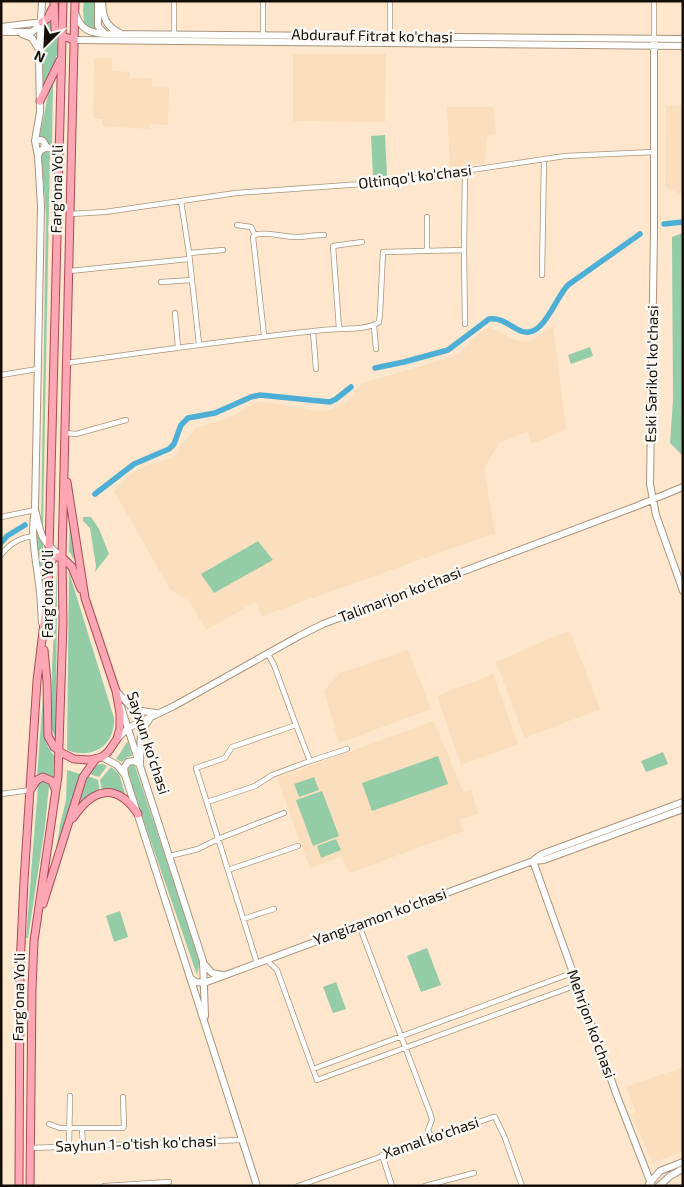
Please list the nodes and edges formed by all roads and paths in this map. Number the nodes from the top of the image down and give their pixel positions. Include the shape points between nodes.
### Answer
1 (42, 1) edge
2 (63, 1) edge
3 (98, 1) edge
4 (102, 1) edge
5 (174, 1) edge
6 (263, 1) edge
7 (390, 1) edge
8 (654, 1) edge
9 (54, 2) edge
10 (75, 4) edge
11 (42, 22) junction
12 (1, 27) edge
13 (1, 32) edge
14 (19, 33) junction
15 (106, 34) junction
16 (62, 36) junction
17 (119, 37) junction
18 (174, 38) junction
19 (263, 38) junction
20 (74, 40) junction
21 (390, 40) junction
22 (683, 40) edge
23 (654, 42) junction
24 (683, 46) edge
25 (39, 52) junction
26 (62, 57) junction
27 (40, 102) junction
28 (35, 141) junction
29 (44, 147) junction
30 (654, 152) junction
31 (38, 156) junction
32 (59, 156) junction
33 (544, 159) junction
34 (465, 171) junction
35 (181, 201) junction
36 (70, 214) junction
37 (427, 217) dead end
38 (237, 225) dead end
39 (255, 235) junction
40 (324, 235) dead end
41 (362, 242) dead end
42 (223, 250) dead end
43 (464, 250) junction
44 (427, 251) junction
45 (189, 253) junction
46 (189, 259) junction
47 (69, 271) junction
48 (542, 275) dead end
49 (192, 280) junction
50 (161, 282) dead end
51 (175, 313) dead end
52 (465, 324) dead end
53 (374, 326) junction
54 (339, 328) junction
55 (313, 331) junction
56 (264, 336) junction
57 (198, 344) junction
58 (178, 347) junction
59 (376, 349) dead end
60 (66, 363) junction
61 (38, 369) junction
62 (316, 369) dead end
63 (1, 374) edge
64 (126, 420) dead end
65 (65, 433) junction
66 (64, 468) junction
67 (683, 487) edge
68 (652, 500) junction
69 (35, 510) junction
70 (1, 517) edge
71 (33, 536) junction
72 (49, 547) junction
73 (1, 555) edge
74 (62, 557) junction
75 (49, 566) junction
76 (683, 591) edge
77 (85, 598) junction
78 (43, 637) junction
79 (268, 654) junction
80 (116, 691) junction
81 (157, 713) junction
82 (296, 725) junction
83 (128, 728) junction
84 (118, 739) junction
85 (346, 749) dead end
86 (60, 752) junction
87 (99, 758) junction
88 (310, 761) junction
89 (140, 764) junction
90 (125, 775) junction
91 (31, 790) junction
92 (1, 794) edge
93 (56, 794) junction
94 (207, 802) junction
95 (683, 802) edge
96 (683, 809) edge
97 (284, 813) dead end
98 (138, 814) junction
99 (69, 824) junction
100 (218, 839) junction
101 (298, 846) dead end
102 (170, 856) junction
103 (533, 861) junction
104 (228, 870) junction
105 (274, 909) dead end
106 (244, 919) junction
107 (36, 923) junction
108 (359, 925) junction
109 (266, 959) junction
110 (203, 962) junction
111 (257, 963) junction
112 (572, 972) junction
113 (228, 974) junction
114 (190, 978) junction
115 (204, 983) junction
116 (576, 985) junction
117 (205, 1025) junction
118 (401, 1036) junction
119 (405, 1047) junction
120 (313, 1069) junction
121 (70, 1096) dead end
122 (124, 1097) dead end
123 (49, 1124) dead end
124 (70, 1129) junction
125 (82, 1129) junction
126 (432, 1138) junction
127 (242, 1140) junction
128 (69, 1146) junction
129 (83, 1146) junction
130 (30, 1148) junction
131 (382, 1155) junction
132 (683, 1162) edge
133 (645, 1166) junction
134 (683, 1169) edge
135 (660, 1171) junction
136 (474, 1173) dead end
137 (168, 1182) dead end
138 (650, 1184) edge
139 (19, 1186) edge
140 (30, 1186) edge
141 (104, 1186) edge
142 (257, 1186) edge
143 (298, 1186) edge
144 (392, 1186) edge
145 (425, 1186) edge
146 (522, 1186) edge
147 (659, 1186) edge

1 - 11 main road
2 - 16 main road, Farg'ona Yo'li
3 - 15 main road via 98,26
4 - 17 main road via 106,23
5 - 18 street
6 - 19 street
7 - 21 street
8 - 23 street
9 - 11 main road via 48,18
9 - 16 main road via 54,28
10 - 15 main road via 79,22 87,31
10 - 20 main road, Farg'ona Yo'li
11 - 12 main road
11 - 14 main road via 32,32
11 - 25 main road
13 - 14 main road
14 - 25 main road via 32,38
15 - 17 main road
16 - 20 main road
16 - 26 main road, Farg'ona Yo'li
17 - 18 main road, Abdurauf Fitrat ko'chasi
17 - 20 main road, Abdurauf Fitrat ko'chasi
18 - 19 main road, Abdurauf Fitrat ko'chasi
19 - 21 main road, Abdurauf Fitrat ko'chasi
20 - 36 main road, Farg'ona Yo'li
21 - 23 main road, Abdurauf Fitrat ko'chasi
22 - 23 main road, Abdurauf Fitrat ko'chasi
23 - 24 main road, Abdurauf Fitrat ko'chasi
23 - 30 main road
25 - 27 main road
26 - 27 main road
26 - 32 main road, Farg'ona Yo'li
27 - 28 main road
28 - 29 main road via 43,141
28 - 31 main road
29 - 31 main road
29 - 32 main road via 52,148
30 - 33 street, Oltinqo'l ko'chasi via 614,152
30 - 68 main road, Eski Sariko'l ko'chasi
31 - 61 main road via 41,206
32 - 72 main road, Farg'ona Yo'li
33 - 34 street, Oltinqo'l ko'chasi
33 - 48 street
34 - 35 street, Oltinqo'l ko'chasi via 390,182 236,193
34 - 43 street
35 - 36 street, Oltinqo'l ko'chasi
35 - 45 street
36 - 47 main road, Farg'ona Yo'li
37 - 44 street
38 - 39 street via 251,227
39 - 40 street
39 - 56 street
41 - 54 street via 333,246
42 - 45 street
43 - 44 street
43 - 52 street
44 - 53 street via 383,252 380,314 379,322
45 - 46 street
46 - 47 street
46 - 49 street
47 - 60 main road, Farg'ona Yo'li
49 - 50 street
49 - 57 street
51 - 58 street
53 - 54 street
53 - 59 street
54 - 55 street
55 - 56 street
55 - 62 street
56 - 57 street
57 - 58 street
58 - 60 street
60 - 65 main road, Farg'ona Yo'li
61 - 63 street
61 - 69 main road
64 - 65 street via 76,434
65 - 66 main road, Farg'ona Yo'li
66 - 74 main road, Farg'ona Yo'li
66 - 77 main road, Sayxun ko'chasi
67 - 68 main road, Talimarjon ko'chasi
68 - 76 main road, Eski Sariko'l ko'chasi
68 - 79 main road, Talimarjon ko'chasi via 332,620
69 - 70 street
69 - 71 main road
69 - 72 main road via 40,535
71 - 73 street via 14,542
71 - 78 main road
72 - 74 main road
72 - 75 main road, Farg'ona Yo'li
74 - 75 main road via 54,557
74 - 77 main road via 72,567
74 - 86 main road, Farg'ona Yo'li
75 - 78 main road, Farg'ona Yo'li
77 - 80 main road, Sayxun ko'chasi
78 - 86 main road via 48,736
78 - 91 main road, Farg'ona Yo'li via 37,681
79 - 81 main road, Talimarjon ko'chasi
79 - 82 street
80 - 81 main road via 134,710
80 - 83 main road, Sayxun ko'chasi
80 - 84 main road via 121,723
81 - 83 main road, Talimarjon ko'chasi
81 - 89 main road via 142,728
82 - 88 street
82 - 94 street via 232,747 225,758 196,768
83 - 84 main road
83 - 89 main road, Sayxun ko'chasi
84 - 87 main road
85 - 88 street
86 - 87 main road via 80,760
86 - 93 main road, Farg'ona Yo'li
87 - 90 main road via 118,765
87 - 99 main road via 84,774
88 - 94 street via 272,775 255,786
89 - 90 main road via 134,761 126,763
89 - 102 main road, Sayxun ko'chasi
90 - 98 main road, Sayxun ko'chasi
91 - 92 street
91 - 93 main road via 39,778 46,777 53,783
91 - 139 main road, Farg'ona Yo'li via 20,966
93 - 107 main road, Farg'ona Yo'li
94 - 100 street
95 - 103 main road, Yangizamon ko'chasi via 542,854
96 - 103 main road, Yangizamon ko'chasi via 544,860
97 - 100 street
98 - 99 main road via 124,799 101,793 85,801
98 - 114 main road, Sayxun ko'chasi
99 - 107 main road
100 - 102 street via 198,849
100 - 104 street
101 - 104 street
102 - 110 main road, Sayxun ko'chasi
103 - 108 main road, Yangizamon ko'chasi
103 - 112 main road, Mehrjon ko'chasi
104 - 106 street
105 - 106 street
106 - 111 street
107 - 130 main road, Farg'ona Yo'li
108 - 109 main road, Yangizamon ko'chasi
108 - 118 street
109 - 111 main road, Yangizamon ko'chasi
109 - 120 street via 276,970
110 - 113 main road via 212,974
110 - 115 main road, Sayxun ko'chasi
111 - 113 main road, Yangizamon ko'chasi
112 - 116 main road, Mehrjon ko'chasi
112 - 118 street
113 - 115 main road, Yangizamon ko'chasi
114 - 115 main road
114 - 117 main road, Sayxun ko'chasi
115 - 117 main road, Sayxun ko'chasi
116 - 119 street
116 - 133 main road, Mehrjon ko'chasi
117 - 127 main road, Sayxun ko'chasi
118 - 119 street
118 - 120 street
119 - 120 street via 317,1080
119 - 126 street via 432,1120 428,1130
121 - 124 street
122 - 125 street via 123,1128
123 - 124 street
124 - 125 street
124 - 128 street
125 - 129 street
126 - 131 street, Xamal ko'chasi
126 - 146 street, Xamal ko'chasi via 496,1117
127 - 129 street, Sayhun 1-o'tish ko'chasi
127 - 142 main road, Sayxun ko'chasi
128 - 129 street, Sayhun 1-o'tish ko'chasi
128 - 130 street, Sayhun 1-o'tish ko'chasi
130 - 140 main road, Farg'ona Yo'li
131 - 143 street, Xamal ko'chasi
131 - 144 street
132 - 135 main road
133 - 135 main road via 652,1173
133 - 138 main road, Mehrjon ko'chasi
134 - 147 main road
135 - 138 main road
136 - 145 street
137 - 141 street

